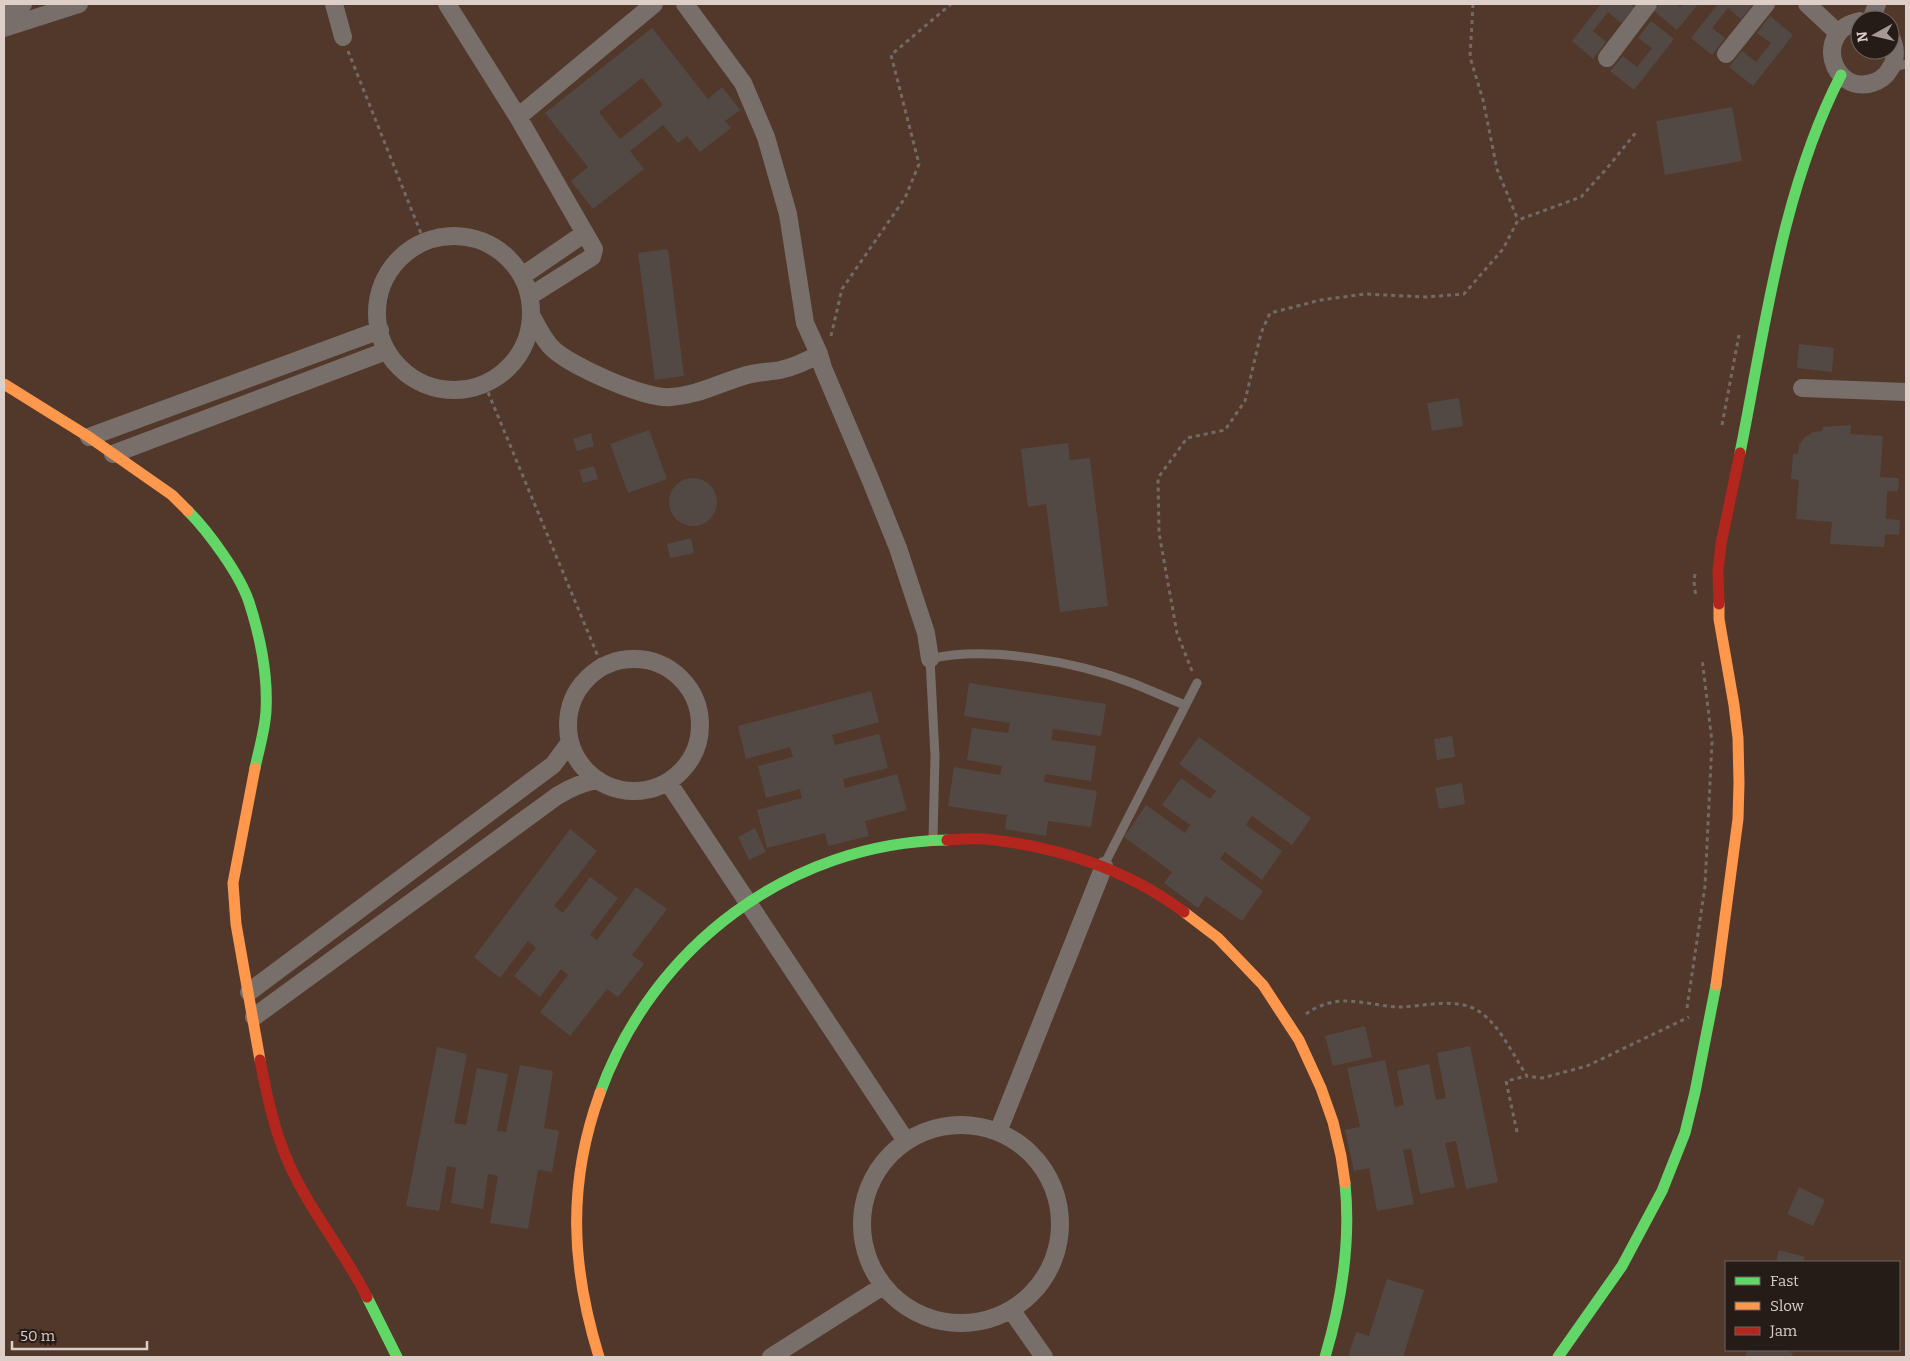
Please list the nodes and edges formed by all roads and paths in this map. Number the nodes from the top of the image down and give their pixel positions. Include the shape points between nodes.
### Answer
1 (23, 4) edge
2 (79, 4) edge
3 (334, 4) edge
4 (447, 4) edge
5 (654, 4) edge
6 (685, 4) edge
7 (951, 4) edge
8 (1473, 4) edge
9 (1648, 4) edge
10 (1766, 4) edge
11 (1807, 4) edge
12 (4, 10) edge
13 (1850, 24) edge
14 (4, 28) edge
15 (1838, 33) junction
16 (342, 37) joint
17 (1726, 54) dead end
18 (1606, 58) dead end
19 (1899, 66) edge
20 (1840, 75) junction
21 (518, 118) junction
22 (1637, 130) dead end
23 (1518, 220) junction
24 (585, 233) junction
25 (424, 241) junction
26 (522, 276) junction
27 (530, 296) junction
28 (532, 317) junction
29 (380, 330) junction
30 (386, 351) junction
31 (821, 361) junction
32 (4, 384) edge
33 (485, 385) junction
34 (1802, 388) dead end
35 (1906, 392) edge
36 (89, 437) junction
37 (113, 454) junction
38 (930, 659) junction
39 (602, 666) junction
40 (1197, 683) joint
41 (1185, 705) junction
42 (570, 742) junction
43 (598, 780) junction
44 (668, 782) junction
45 (933, 839) junction
46 (1104, 866) junction
47 (748, 902) junction
48 (249, 992) junction
49 (1712, 1007) junction
50 (254, 1017) junction
51 (1291, 1025) junction
52 (1527, 1076) junction
53 (998, 1132) junction
54 (1518, 1132) dead end
55 (906, 1141) junction
56 (883, 1286) junction
57 (1012, 1310) junction
58 (396, 1357) edge
59 (598, 1357) edge
60 (771, 1357) edge
61 (1044, 1357) edge
62 (1325, 1357) edge
63 (1558, 1357) edge

1 - 12 street
2 - 14 street
3 - 16 street
4 - 21 street
5 - 21 street
6 - 31 street via 743,83 766,137 788,214 805,323
7 - 31 path via 891,55 918,164 905,198 842,289
8 - 23 path via 1470,57 1483,100 1497,169
9 - 18 street
10 - 17 street
11 - 15 street
13 - 15 street
15 - 20 street via 1831,50
16 - 25 path
19 - 20 street via 1868,84 1848,81
20 - 49 street via 1820,116 1795,193 1721,544 1719,619 1734,705 1739,783 1730,896
21 - 24 street
22 - 23 path via 1581,197
23 - 40 path via 1503,249 1464,294 1426,297 1365,294 1270,312 1261,333 1245,401 1225,430 1186,438 1158,478 1159,533 1177,633
24 - 26 street
24 - 27 street via 594,249 592,257
25 - 26 street via 448,235 472,237 498,249
25 - 29 street via 403,254 388,274 379,296 377,321
26 - 27 street
27 - 28 street
28 - 31 street via 553,349 585,369 646,395 668,398 699,394 750,374
28 - 33 street via 528,338 518,358
29 - 30 street
29 - 36 street
30 - 33 street via 417,381 440,390 464,390
30 - 37 street
31 - 38 street via 898,548 926,632
32 - 36 street
33 - 39 path
34 - 35 street
36 - 37 street
37 - 48 street via 160,486 195,518 238,579 249,601 255,624 264,671 266,712 234,883 236,924
38 - 41 lane via 947,655 988,655 1059,664 1132,683
38 - 45 lane via 935,756
39 - 42 street via 577,691 570,708
39 - 44 street via 638,658 657,662 687,684 696,700 700,737 694,755
40 - 41 lane
41 - 46 lane
42 - 43 street via 577,758
42 - 48 street via 548,769
43 - 44 street via 625,791 655,788
43 - 50 street via 568,789 557,796
44 - 47 street
45 - 46 street via 968,838 1037,846
45 - 47 street via 894,844 818,865
46 - 51 street via 1160,893 1210,930 1255,974
46 - 53 street
47 - 55 street
47 - 59 street via 693,947 646,1001 611,1063 597,1097 580,1166 575,1238 584,1309
48 - 50 street
49 - 52 path via 1587,1066 1542,1078
49 - 63 street via 1690,1115 1662,1191 1622,1266
50 - 58 street via 267,1098 290,1164 352,1270
51 - 52 path via 1310,1010 1345,1001 1400,1007 1442,1003 1459,1005 1478,1010 1491,1021
51 - 62 street via 1325,1095 1344,1172 1347,1250 1343,1289
52 - 54 path via 1506,1081
53 - 55 street via 975,1125 951,1125 927,1130
53 - 57 street via 1022,1145 1041,1165 1054,1190 1060,1217 1059,1245 1050,1270 1034,1293
55 - 56 street via 886,1159 871,1182 863,1208 862,1236 869,1263
56 - 57 street via 904,1306 929,1319 957,1325 986,1322
56 - 60 street
57 - 61 street

